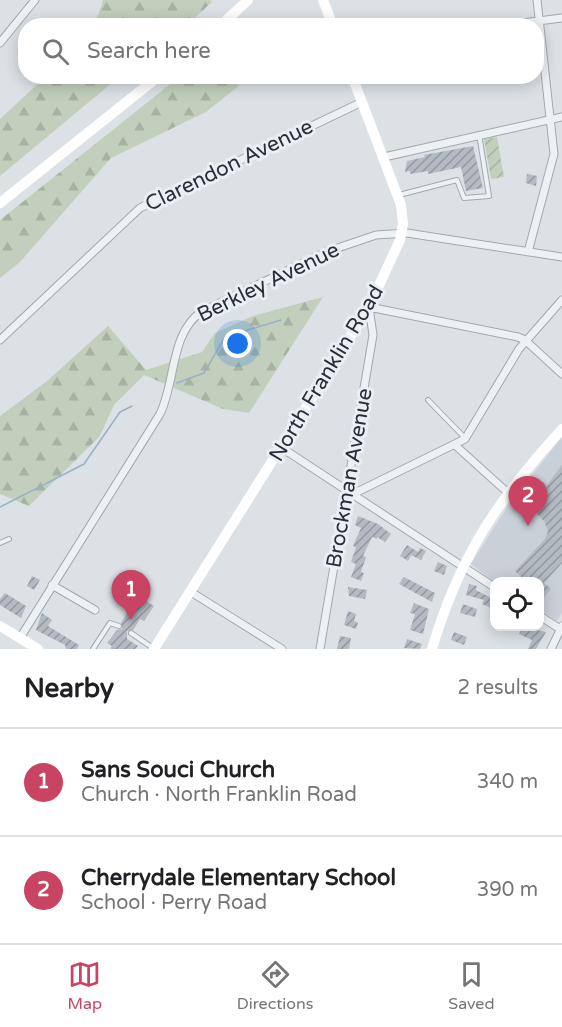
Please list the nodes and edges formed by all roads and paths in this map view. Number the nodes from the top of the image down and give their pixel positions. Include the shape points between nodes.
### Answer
1 (35, 0) edge
2 (248, 0) edge
3 (323, 0) edge
4 (537, 0) edge
5 (18, 18) edge
6 (18, 18) edge
7 (229, 18) edge
8 (330, 18) edge
9 (540, 18) edge
10 (562, 18) edge
11 (544, 20) edge
12 (3, 34) edge
13 (0, 43) edge
14 (544, 53) edge
15 (149, 84) edge
16 (355, 84) edge
17 (362, 102) junction
18 (562, 117) edge
19 (552, 118) junction
20 (479, 133) junction
21 (384, 157) junction
22 (398, 195) junction
23 (0, 202) edge
24 (401, 233) junction
25 (528, 252) junction
26 (562, 257) edge
27 (562, 300) edge
28 (369, 307) junction
29 (0, 340) edge
30 (525, 340) junction
31 (562, 374) edge
32 (428, 400) dead end
33 (562, 429) edge
34 (466, 438) junction
35 (456, 446) junction
36 (282, 448) junction
37 (350, 492) junction
38 (507, 492) junction
39 (9, 539) dead end
40 (0, 543) edge
41 (462, 566) junction
42 (490, 584) edge
43 (52, 585) junction
44 (190, 591) junction
45 (95, 610) dead end
46 (544, 618) edge
47 (0, 626) edge
48 (119, 626) dead end
49 (561, 627) edge
50 (131, 633) dead end
51 (20, 638) junction
52 (38, 649) edge
53 (93, 649) edge
54 (155, 649) edge
55 (282, 649) edge
56 (320, 649) edge
57 (432, 649) edge
58 (551, 649) edge

1 - 6 street
2 - 7 street
3 - 8 street
4 - 9 street
5 - 12 street
10 - 11 street
12 - 13 street
14 - 19 street
15 - 23 street
16 - 17 street, North Franklin Road
17 - 21 street, North Franklin Road
17 - 29 street, Clarendon Avenue via 140,208
18 - 19 street
19 - 20 street
19 - 25 street via 553,163
20 - 21 street
20 - 22 lane via 489,196 464,198 456,180
21 - 22 street, North Franklin Road
22 - 24 street, North Franklin Road
24 - 25 street, Berkley Avenue
24 - 28 street, North Franklin Road
24 - 43 street, Berkley Avenue via 347,243 201,312 189,322 181,334 170,390 160,414
25 - 26 street, Berkley Avenue
27 - 30 street
28 - 30 street
28 - 36 street, North Franklin Road
28 - 37 street, Brockman Avenue via 373,335
30 - 31 street
30 - 34 street
32 - 34 lane
33 - 38 street
34 - 35 street
35 - 37 street
35 - 38 street
36 - 37 street
36 - 44 street, North Franklin Road
37 - 41 street
37 - 56 street, Brockman Avenue
38 - 41 street
39 - 40 lane
41 - 42 street
41 - 57 street
43 - 45 street
43 - 51 street, Berkley Avenue
44 - 54 street, North Franklin Road
44 - 55 street
46 - 49 street
47 - 51 street
48 - 53 lane via 110,623
49 - 58 street
50 - 54 lane
51 - 52 street

